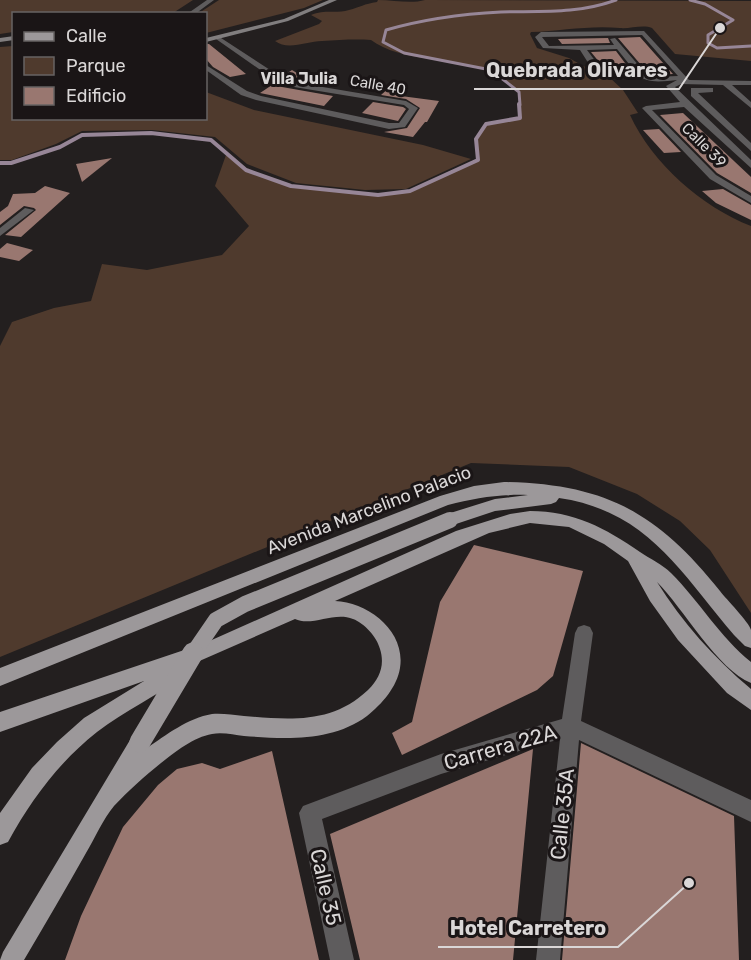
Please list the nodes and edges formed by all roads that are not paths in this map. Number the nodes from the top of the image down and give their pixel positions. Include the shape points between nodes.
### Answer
1 (211, 0) edge
2 (334, 0) edge
3 (193, 12) edge
4 (610, 34) junction
5 (218, 38) junction
6 (207, 40) edge
7 (618, 47) junction
8 (582, 48) junction
9 (207, 68) edge
10 (639, 71) junction
11 (685, 80) junction
12 (725, 83) junction
13 (751, 83) edge
14 (734, 92) junction
15 (751, 92) edge
16 (686, 104) junction
17 (751, 106) edge
18 (751, 148) edge
19 (751, 165) edge
20 (748, 199) edge
21 (29, 210) dead end
22 (0, 233) edge
23 (581, 498) junction
24 (633, 555) junction
25 (283, 616) junction
26 (584, 633) dead end
27 (751, 640) edge
28 (208, 650) junction
29 (747, 671) edge
30 (0, 678) edge
31 (751, 701) edge
32 (0, 722) edge
33 (571, 726) junction
34 (106, 800) junction
35 (751, 811) edge
36 (310, 813) joint
37 (0, 834) edge
38 (12, 960) edge
39 (342, 960) edge
40 (548, 960) edge

1 - 3 street
2 - 5 main road via 286,20
4 - 7 street
4 - 8 street via 538,37 544,47
4 - 11 street via 644,33
5 - 6 main road
5 - 9 street, Calle 40 via 285,83 414,108 402,125 389,126 270,102 244,93
7 - 8 street
7 - 10 street
8 - 10 street via 601,72
10 - 11 street via 647,78
11 - 12 street
11 - 16 street via 670,86
12 - 13 street
12 - 14 street
14 - 15 street
14 - 17 street
14 - 18 street via 694,90 711,112
16 - 19 street
16 - 20 street, Calle 39 via 646,108 713,177
21 - 22 street
23 - 27 main road, Avenida Marcelino Palacio via 617,509 661,536
23 - 30 main road, Avenida Marcelino Palacio via 504,487 464,493
23 - 34 main road, bridge via 510,502 450,520 245,604 216,620
24 - 25 main road via 606,535 574,521 542,516 508,520 462,536
24 - 29 main road via 668,582
24 - 31 main road via 643,576 688,637 711,665
25 - 28 main road
25 - 34 main road via 331,609 361,613 382,632 389,646 391,667 383,688 353,715 328,726 202,727 162,750
26 - 33 street, Calle 35A
28 - 32 main road
28 - 37 main road via 91,725 62,749 36,778
33 - 35 street, Carrera 22A
33 - 36 street, Carrera 22A via 441,764
33 - 40 street, Calle 35A
34 - 38 main road
36 - 39 street, Calle 35

